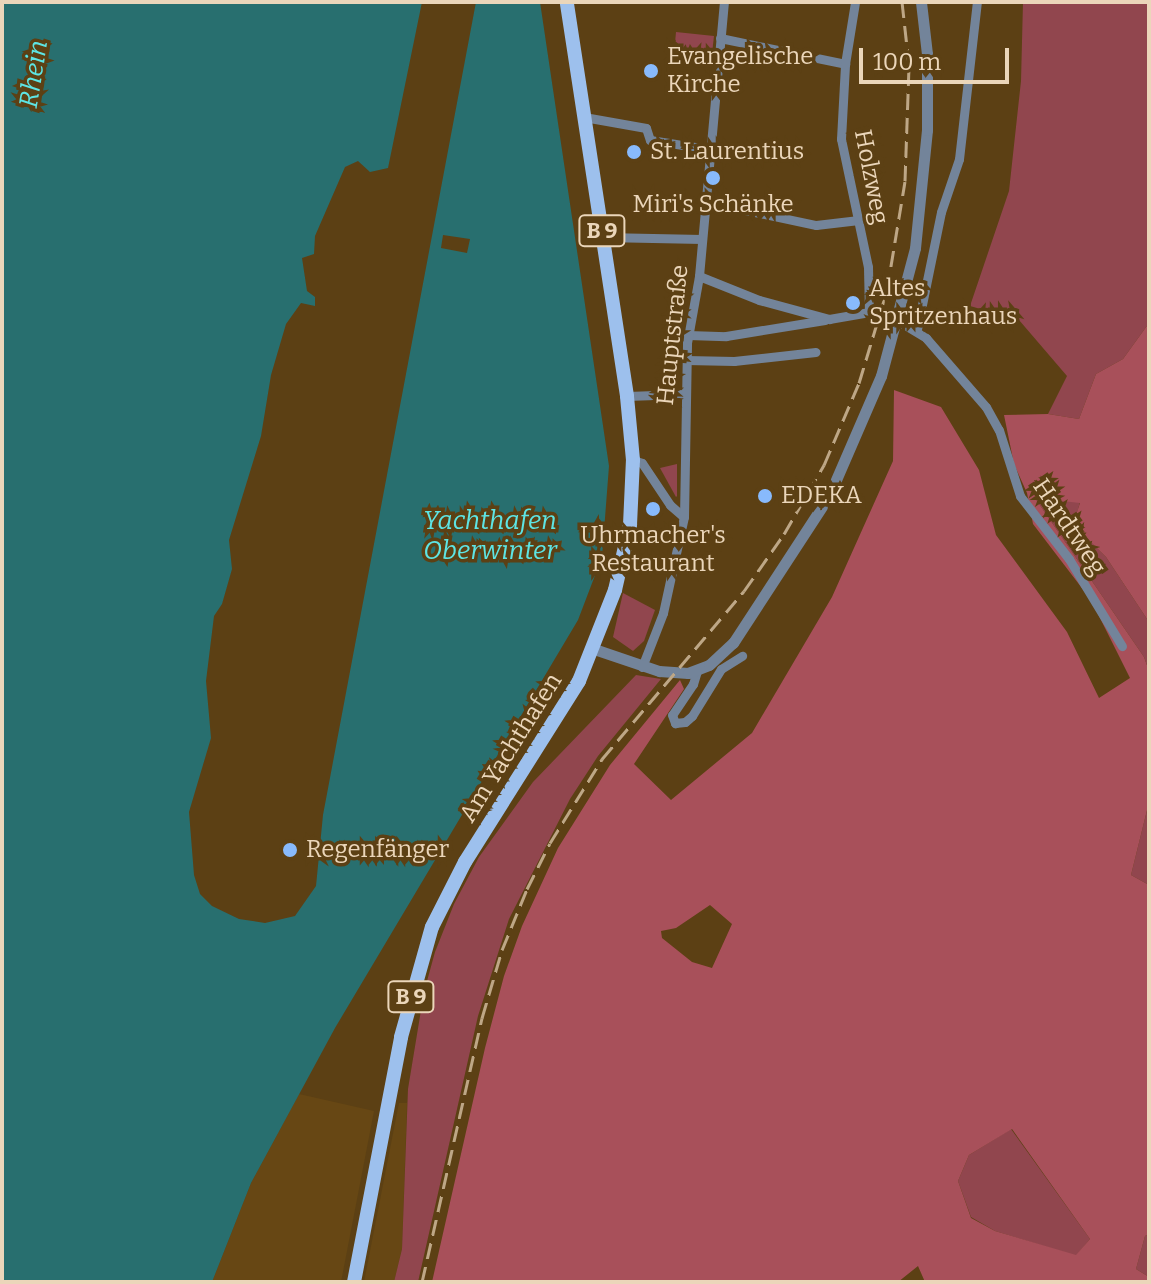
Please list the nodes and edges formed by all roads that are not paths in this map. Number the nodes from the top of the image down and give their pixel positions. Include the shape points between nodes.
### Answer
1 (567, 2) edge
2 (724, 2) edge
3 (855, 2) edge
4 (921, 2) edge
5 (977, 2) edge
6 (720, 38) junction
7 (845, 64) junction
8 (584, 117) junction
9 (709, 154) junction
10 (731, 207) dead end
11 (859, 220) junction
12 (603, 237) junction
13 (702, 239) junction
14 (699, 276) junction
15 (829, 319) junction
16 (898, 321) junction
17 (917, 329) junction
18 (688, 335) junction
19 (816, 352) dead end
20 (686, 360) junction
21 (684, 394) junction
22 (627, 396) junction
23 (633, 460) junction
24 (684, 517) junction
25 (1122, 646) dead end
26 (594, 649) junction
27 (742, 656) dead end
28 (642, 667) junction
29 (697, 671) junction
30 (354, 1282) edge

1 - 8 main road, Am Yachthafen / B 9
2 - 6 street, Hauptstraße
3 - 7 street, Holzweg
4 - 16 street via 928,90 925,169
5 - 17 street via 959,159 941,212
6 - 7 street
6 - 9 street, Hauptstraße
7 - 11 street, Holzweg via 841,139
8 - 9 street via 646,128 650,140
8 - 12 main road, Am Yachthafen / B 9
9 - 13 street, Hauptstraße
10 - 11 street via 816,225
11 - 15 street, Holzweg via 871,292 869,312
12 - 13 street
12 - 22 main road, Am Yachthafen / B 9
13 - 14 street, Hauptstraße
14 - 15 street
14 - 18 street, Hauptstraße
15 - 18 street via 726,336
16 - 17 street, Hardtweg
16 - 29 street via 868,413 829,496 733,643
17 - 25 street, Hardtweg via 986,407 1020,496 1069,559
18 - 20 street, Hauptstraße
19 - 20 street
20 - 21 street, Hauptstraße
21 - 22 street
21 - 24 street, Hauptstraße
22 - 23 main road, Am Yachthafen / B 9
23 - 24 street via 645,466
23 - 26 main road, Am Yachthafen / B 9 via 630,525
24 - 28 street, Hauptstraße via 666,602
26 - 28 street
26 - 30 main road, Am Yachthafen / B 9 via 445,899 417,973
27 - 29 street via 721,669 692,716 675,723 672,715
28 - 29 street via 680,674

